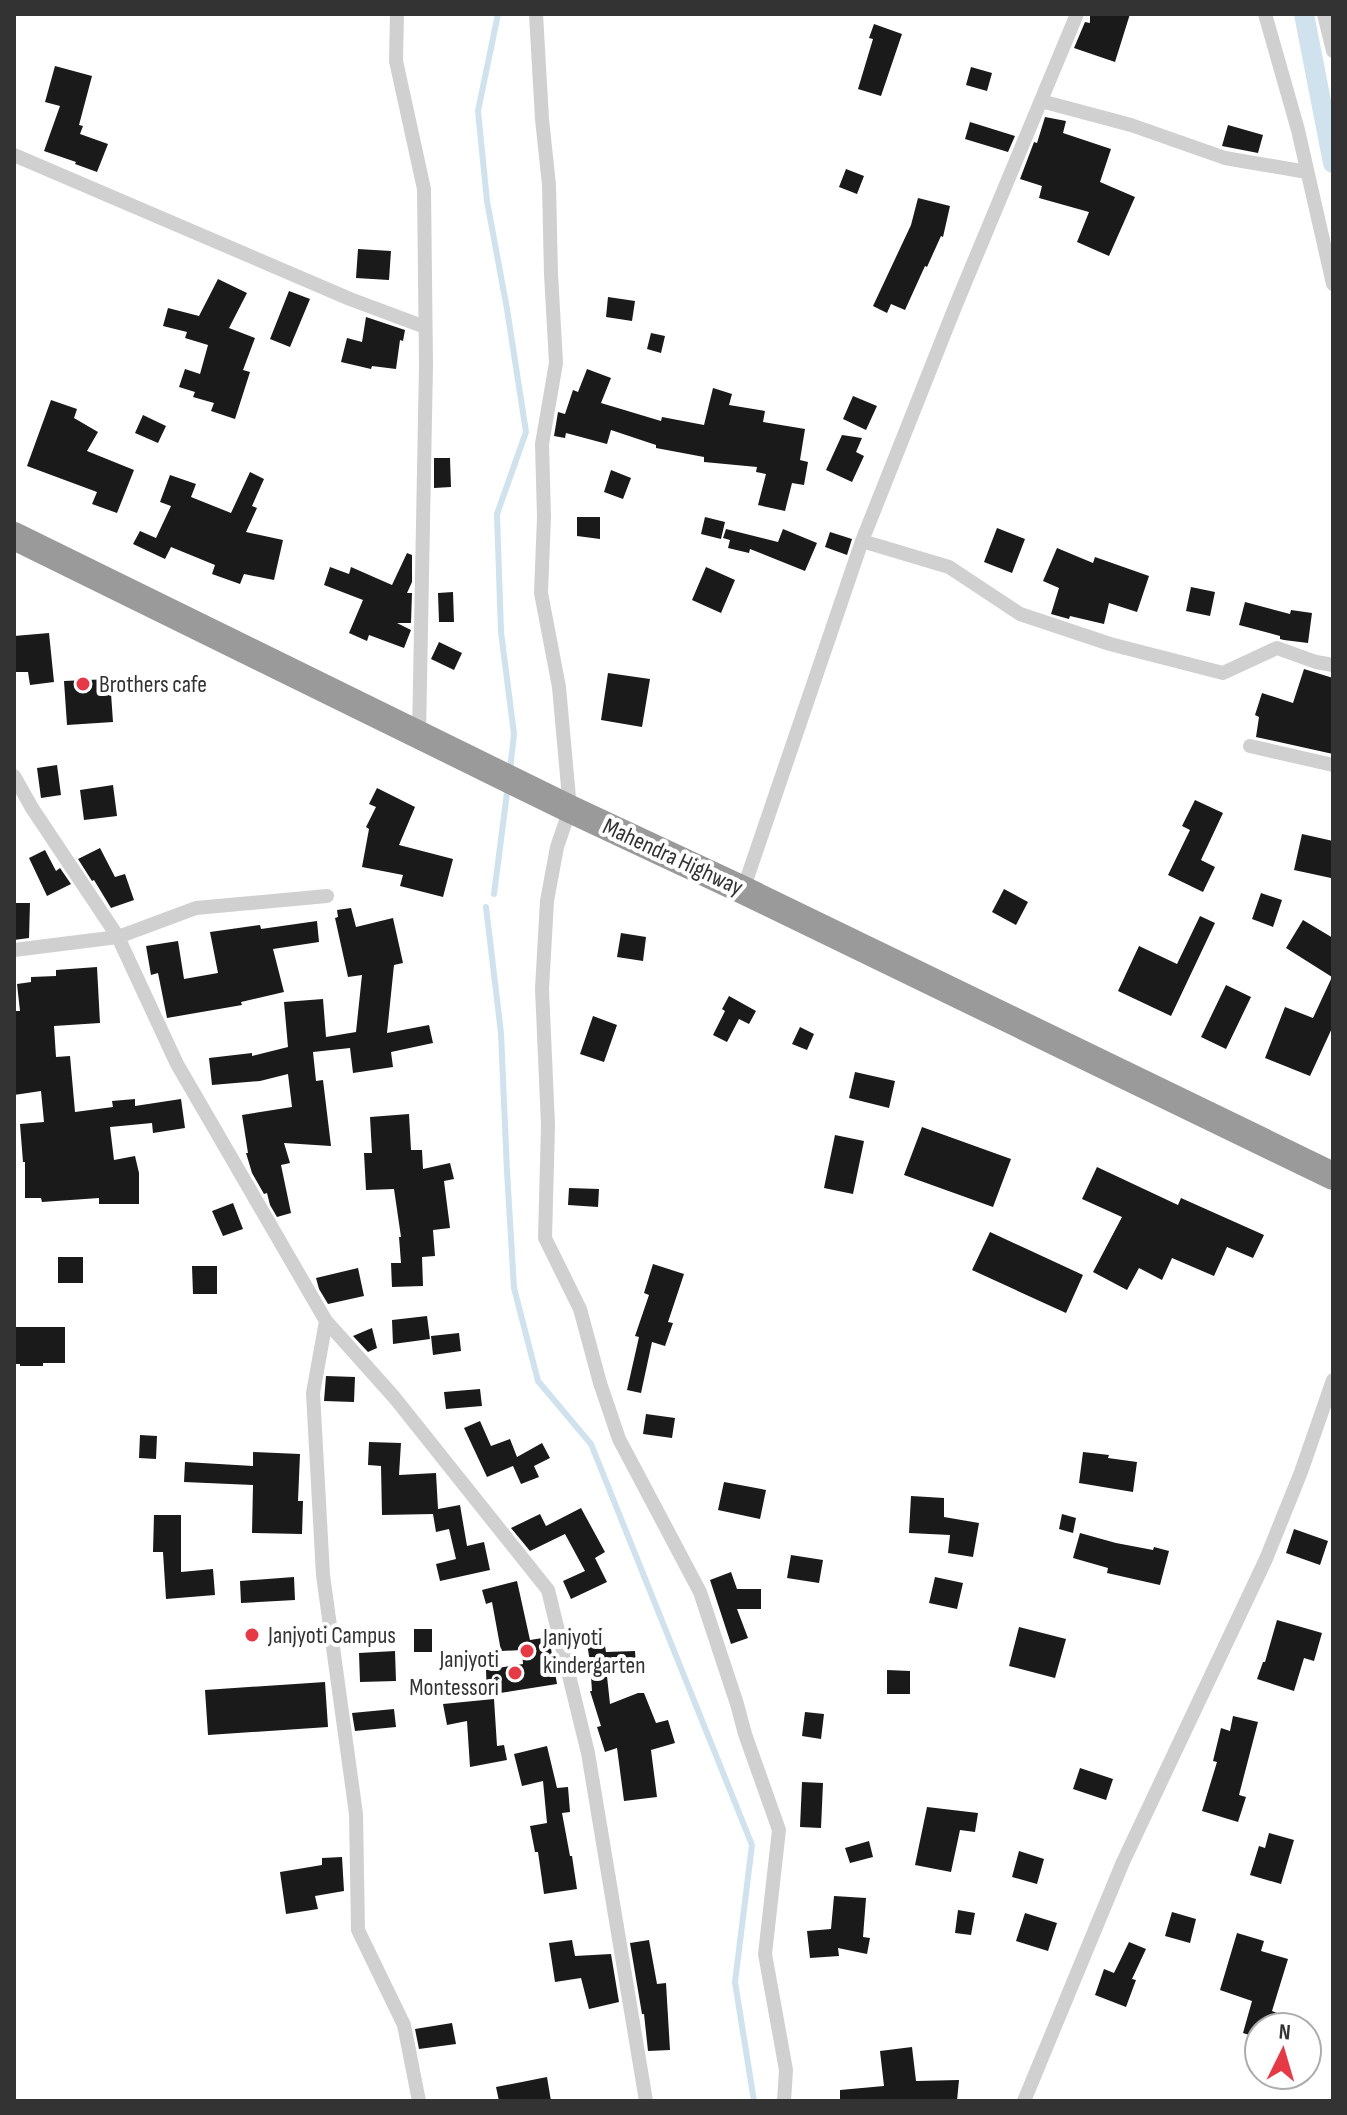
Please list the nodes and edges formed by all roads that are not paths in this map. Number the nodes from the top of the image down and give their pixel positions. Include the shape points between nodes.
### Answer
1 (397, 14) edge
2 (536, 14) edge
3 (1077, 14) edge
4 (1265, 14) edge
5 (1324, 14) edge
6 (1333, 51) edge
7 (1041, 101) junction
8 (14, 155) edge
9 (1307, 172) junction
10 (1333, 284) edge
11 (425, 327) junction
12 (14, 536) edge
13 (862, 541) junction
14 (1333, 665) edge
15 (419, 735) junction
16 (1250, 746) dead end
17 (1333, 765) edge
18 (14, 776) edge
19 (562, 805) junction
20 (743, 890) junction
21 (327, 896) dead end
22 (118, 937) junction
23 (14, 950) edge
24 (1333, 1176) edge
25 (326, 1321) junction
26 (1333, 1380) edge
27 (419, 2101) edge
28 (646, 2101) edge
29 (784, 2101) edge
30 (1024, 2101) edge

1 - 11 street via 396,61 424,189
2 - 19 street via 556,363 542,444 541,593 559,687
3 - 7 street
4 - 9 street
5 - 6 street
7 - 9 street via 1225,158
7 - 13 street
8 - 11 street
9 - 10 street
11 - 15 street
12 - 15 highway, Mahendra Highway
13 - 14 street via 949,567 1020,614 1110,644 1223,673 1277,648
13 - 20 street
15 - 19 highway, Mahendra Highway
16 - 17 street
18 - 22 street
19 - 20 highway, Mahendra Highway
19 - 29 street via 542,975 548,1125 545,1238 580,1309 619,1439 700,1592 779,1830 765,1954 786,2070
20 - 24 highway, Mahendra Highway
21 - 22 street via 196,908
22 - 23 street
22 - 25 street via 177,1064
25 - 27 street via 313,1393 323,1575 356,1814 358,1930 404,2025
25 - 28 street via 394,1397 548,1590 588,1753
26 - 30 street via 1266,1559 1123,1862

